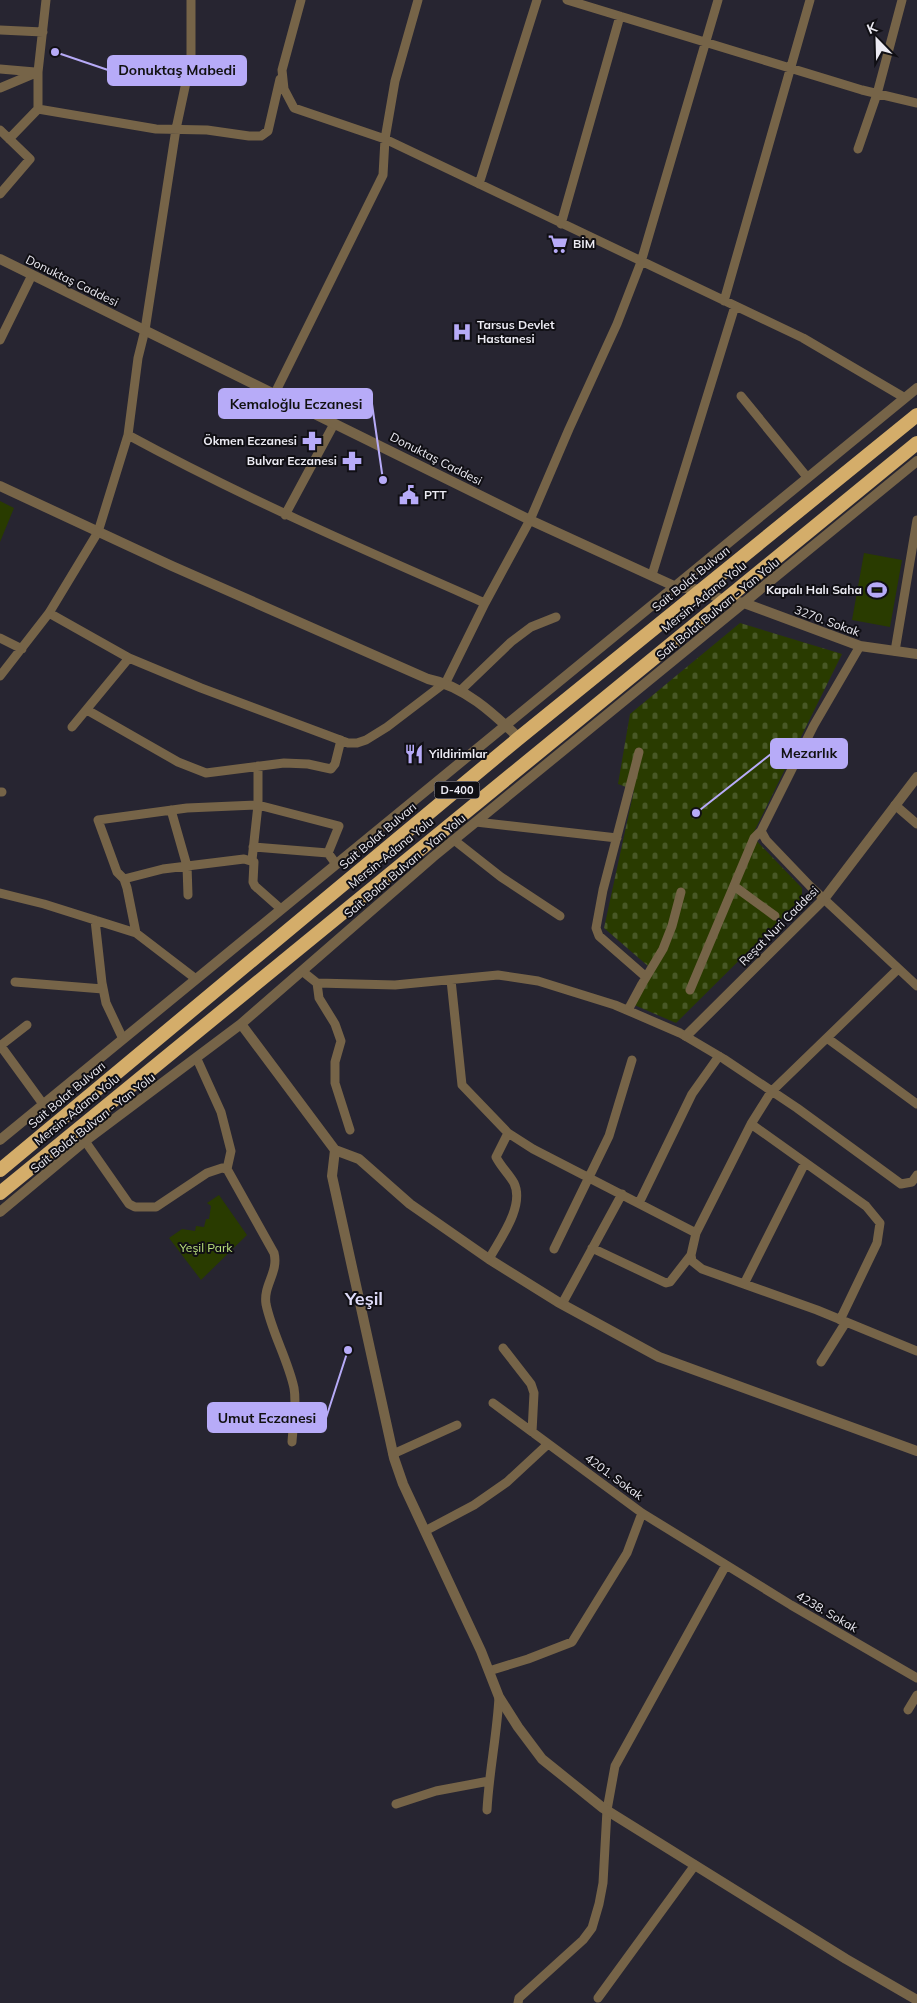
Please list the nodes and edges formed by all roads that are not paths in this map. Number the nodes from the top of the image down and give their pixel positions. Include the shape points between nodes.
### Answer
1 (46, 0) edge
2 (191, 0) edge
3 (300, 0) edge
4 (418, 0) edge
5 (537, 0) edge
6 (567, 0) edge
7 (718, 0) edge
8 (810, 0) edge
9 (902, 0) edge
10 (620, 16) junction
11 (0, 30) edge
12 (43, 32) junction
13 (706, 42) junction
14 (791, 68) junction
15 (0, 69) edge
16 (282, 70) junction
17 (38, 72) junction
18 (0, 88) edge
19 (877, 94) junction
20 (917, 103) edge
21 (38, 109) junction
22 (176, 129) junction
23 (0, 130) edge
24 (9, 139) junction
25 (386, 139) junction
26 (858, 149) dead end
27 (479, 184) junction
28 (0, 194) edge
29 (562, 224) junction
30 (0, 259) edge
31 (641, 262) junction
32 (32, 275) junction
33 (724, 301) junction
34 (735, 306) junction
35 (145, 330) junction
36 (1, 337) edge
37 (917, 388) edge
38 (275, 393) junction
39 (741, 396) dead end
40 (905, 398) junction
41 (917, 414) edge
42 (334, 424) junction
43 (128, 435) junction
44 (917, 442) edge
45 (917, 461) edge
46 (807, 477) junction
47 (0, 486) edge
48 (285, 515) junction
49 (530, 520) junction
50 (917, 520) edge
51 (98, 532) junction
52 (652, 575) junction
53 (674, 586) junction
54 (700, 590) junction
55 (724, 600) junction
56 (485, 603) junction
57 (744, 603) junction
58 (49, 613) junction
59 (556, 617) dead end
60 (0, 638) edge
61 (860, 646) junction
62 (22, 649) junction
63 (895, 651) junction
64 (917, 654) edge
65 (129, 658) junction
66 (0, 676) edge
67 (446, 682) junction
68 (460, 691) junction
69 (86, 710) junction
70 (506, 725) junction
71 (72, 727) dead end
72 (519, 738) junction
73 (341, 740) junction
74 (638, 752) dead end
75 (258, 766) junction
76 (917, 777) edge
77 (258, 805) junction
78 (895, 805) junction
79 (171, 810) junction
80 (476, 822) junction
81 (917, 824) edge
82 (761, 831) junction
83 (617, 838) junction
84 (454, 840) junction
85 (253, 847) junction
86 (328, 853) junction
87 (252, 860) junction
88 (336, 864) junction
89 (187, 866) junction
90 (124, 879) junction
91 (734, 886) junction
92 (681, 892) dead end
93 (0, 893) edge
94 (188, 895) dead end
95 (824, 899) junction
96 (281, 909) junction
97 (560, 916) dead end
98 (775, 916) dead end
99 (94, 920) junction
100 (136, 933) junction
101 (898, 969) junction
102 (302, 971) junction
103 (646, 977) junction
104 (196, 979) junction
105 (450, 980) junction
106 (15, 982) dead end
107 (317, 983) junction
108 (917, 986) edge
109 (103, 989) junction
110 (690, 990) dead end
111 (628, 1010) junction
112 (241, 1024) junction
113 (27, 1025) dead end
114 (686, 1036) junction
115 (827, 1038) junction
116 (123, 1039) junction
117 (0, 1046) edge
118 (719, 1056) junction
119 (198, 1059) junction
120 (632, 1060) dead end
121 (771, 1092) junction
122 (43, 1104) junction
123 (917, 1104) edge
124 (750, 1124) junction
125 (350, 1130) dead end
126 (508, 1133) junction
127 (0, 1140) edge
128 (85, 1142) junction
129 (335, 1150) junction
130 (805, 1163) junction
131 (227, 1169) junction
132 (0, 1170) edge
133 (917, 1175) edge
134 (590, 1178) junction
135 (0, 1193) edge
136 (622, 1194) junction
137 (639, 1203) junction
138 (0, 1212) edge
139 (696, 1233) junction
140 (592, 1248) junction
141 (554, 1249) dead end
142 (691, 1255) junction
143 (489, 1259) junction
144 (744, 1284) junction
145 (562, 1304) junction
146 (843, 1321) junction
147 (503, 1348) dead end
148 (917, 1351) edge
149 (821, 1362) dead end
150 (493, 1402) dead end
151 (457, 1425) dead end
152 (532, 1432) junction
153 (292, 1442) dead end
154 (548, 1444) junction
155 (917, 1451) edge
156 (393, 1454) junction
157 (642, 1513) junction
158 (424, 1531) junction
159 (726, 1565) junction
160 (489, 1671) junction
161 (917, 1678) edge
162 (917, 1695) edge
163 (499, 1697) junction
164 (908, 1710) dead end
165 (489, 1780) junction
166 (396, 1804) dead end
167 (487, 1810) dead end
168 (607, 1810) junction
169 (695, 1865) junction
170 (598, 1998) dead end
171 (917, 2000) edge
172 (518, 2003) edge

1 - 12 street
2 - 22 street via 191,59
3 - 16 street
4 - 25 street via 395,81
5 - 27 street
6 - 10 street
7 - 13 street
8 - 14 street
9 - 19 street
10 - 13 street
10 - 29 street
11 - 12 street
12 - 17 street
13 - 14 street
13 - 31 street
14 - 19 street
14 - 33 street
15 - 17 street
16 - 22 street via 268,131 261,136
16 - 25 street via 284,89 294,108
17 - 18 street
17 - 21 street
19 - 20 street
19 - 26 street
21 - 22 street via 156,129
21 - 24 street
22 - 35 street
23 - 24 street
24 - 28 street via 30,159
25 - 27 street
25 - 38 street via 383,175
27 - 29 street
29 - 31 street
30 - 32 street, Donuktaş Caddesi
31 - 33 street
31 - 49 street
32 - 35 street, Donuktaş Caddesi
32 - 36 street
33 - 34 street
34 - 40 street via 802,338
34 - 52 street
35 - 38 street, Donuktaş Caddesi
35 - 43 street
37 - 40 street
38 - 42 street, Donuktaş Caddesi
39 - 46 street
40 - 46 street
41 - 54 highway, Sait Bolat Bulvarı / D-400
42 - 48 street
42 - 49 street, Donuktaş Caddesi
43 - 48 street
43 - 51 street
44 - 55 highway, Mersin-Adana Yolu / D-400
45 - 57 street, Sait Bolat Bulvarı - Yan Yolu
46 - 53 street
47 - 51 street
48 - 56 street
49 - 52 street, Donuktaş Caddesi
49 - 56 street
50 - 63 street
51 - 58 street
51 - 67 street via 428,678
52 - 53 street, Donuktaş Caddesi
53 - 54 street, 3270. Sokak
53 - 70 street
54 - 55 street, 3270. Sokak
54 - 72 highway, Sait Bolat Bulvarı / D-400
55 - 57 street, 3270. Sokak
55 - 135 highway, Mersin-Adana Yolu / D-400
56 - 67 street
57 - 61 street, 3270. Sokak
57 - 80 street, Sait Bolat Bulvarı - Yan Yolu
58 - 62 street
58 - 65 street
59 - 68 street via 531,627 511,642
60 - 62 street
61 - 63 street, 3270. Sokak
61 - 82 street via 814,725
62 - 66 street
63 - 64 street, 3270. Sokak
65 - 69 street
65 - 73 street
67 - 68 street
67 - 73 street via 366,740 357,743
68 - 70 street
69 - 71 street
69 - 75 street via 206,773
70 - 72 street
70 - 88 street
72 - 132 highway, Sait Bolat Bulvarı / D-400
73 - 75 street via 331,769 284,763
74 - 83 street
75 - 77 street
76 - 78 street, Reşat Nuri Caddesi
77 - 79 street
77 - 85 street
77 - 86 street via 339,826
78 - 81 street
78 - 95 street, Reşat Nuri Caddesi
79 - 89 street
79 - 90 street via 98,820 116,872
80 - 83 street
80 - 84 street, Sait Bolat Bulvarı - Yan Yolu
82 - 91 street via 754,838
82 - 95 street
83 - 103 street via 596,928 599,936
84 - 97 street via 501,877
84 - 102 street, Sait Bolat Bulvarı - Yan Yolu
85 - 86 street
85 - 87 street
86 - 88 street
87 - 89 street
87 - 96 street via 255,886
88 - 96 street
89 - 90 street
89 - 94 street
90 - 100 street
91 - 98 street
91 - 110 street
92 - 103 street via 663,949
93 - 99 street
95 - 101 street
95 - 114 street, Reşat Nuri Caddesi
96 - 104 street
99 - 100 street
99 - 109 street
100 - 104 street
101 - 108 street
101 - 115 street
102 - 107 street
102 - 112 street, Sait Bolat Bulvarı - Yan Yolu
103 - 111 street
104 - 116 street
105 - 107 street via 395,985
105 - 111 street via 498,975 538,981
105 - 126 street via 460,1081
106 - 109 street
107 - 125 street via 320,998 342,1041 335,1062 335,1083
109 - 116 street
111 - 114 street
112 - 119 street, Sait Bolat Bulvarı - Yan Yolu
112 - 129 street
113 - 117 street
114 - 118 street
115 - 121 street
115 - 123 street
116 - 122 street
117 - 122 street
118 - 121 street
118 - 137 street via 692,1094
119 - 128 street, Sait Bolat Bulvarı - Yan Yolu
119 - 131 street via 221,1112 231,1151
120 - 134 street via 609,1136
121 - 124 street
121 - 133 street via 901,1184 912,1182
122 - 127 street
124 - 130 street
124 - 139 street
126 - 134 street
126 - 143 street via 496,1158 514,1183 517,1206
128 - 131 street via 129,1204 135,1207 156,1207 207,1173
128 - 138 street, Sait Bolat Bulvarı - Yan Yolu
129 - 143 street via 359,1159 410,1204
129 - 156 street via 332,1176
130 - 144 street
130 - 146 street via 866,1206 880,1223 878,1243
131 - 153 street via 274,1253 276,1262 267,1286 266,1304 294,1389
134 - 136 street
134 - 141 street
136 - 137 street
136 - 140 street
137 - 139 street
139 - 142 street
140 - 142 street via 666,1283
140 - 145 street
142 - 144 street via 692,1261 702,1270
143 - 145 street
144 - 146 street
145 - 155 street via 659,1357
146 - 148 street
146 - 149 street
147 - 152 street via 531,1384 534,1393
150 - 152 street, 4201. Sokak
151 - 156 street
152 - 154 street, 4201. Sokak
154 - 157 street, 4201. Sokak
154 - 158 street via 507,1482 474,1506
156 - 158 street
157 - 159 street, 4201. Sokak
157 - 160 street via 627,1553 572,1642
158 - 160 street
159 - 161 street, 4238. Sokak
159 - 168 street via 616,1766
160 - 163 street
162 - 164 street
163 - 165 street
163 - 168 street via 542,1759
165 - 166 street via 436,1791
165 - 167 street
168 - 169 street
168 - 172 street via 603,1883 592,1928 519,1998
169 - 170 street
169 - 171 street

